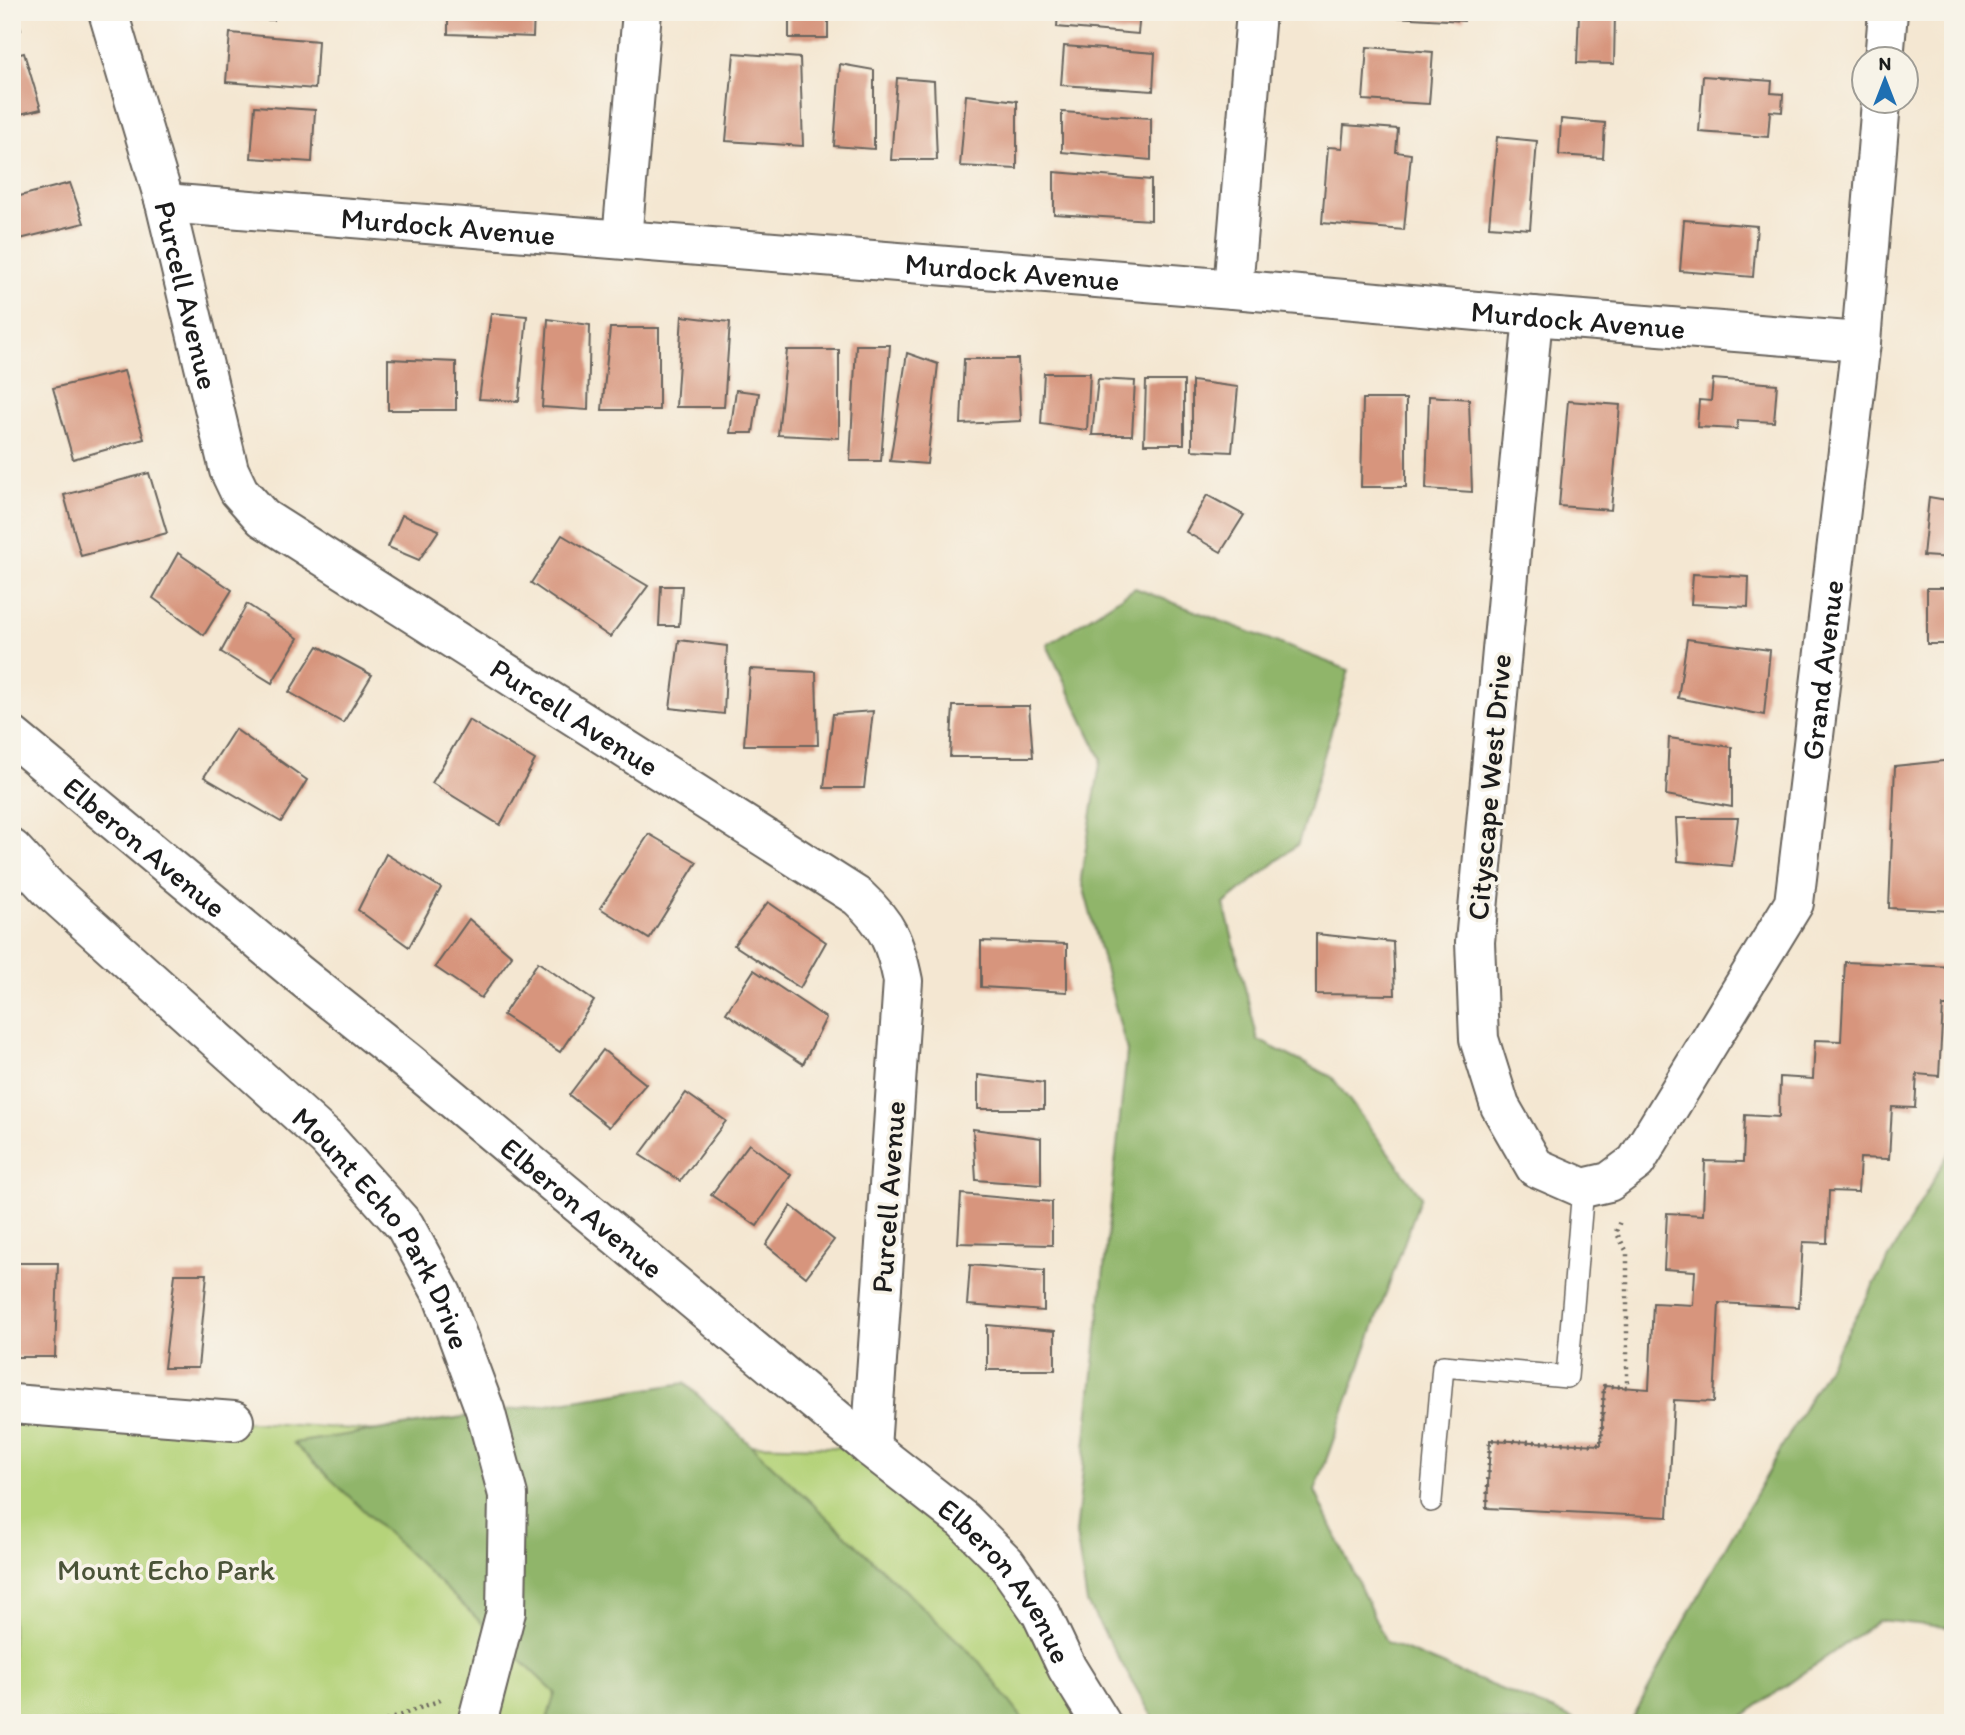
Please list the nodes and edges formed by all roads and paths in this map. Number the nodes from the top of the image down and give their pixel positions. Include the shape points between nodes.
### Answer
1 (108, 12) edge
2 (642, 12) edge
3 (1256, 12) edge
4 (1888, 12) edge
5 (1885, 46) edge
6 (1880, 116) edge
7 (165, 203) junction
8 (622, 239) junction
9 (1233, 289) junction
10 (1533, 316) junction
11 (1861, 342) junction
12 (12, 736) edge
13 (12, 849) edge
14 (1596, 1185) junction
15 (12, 1405) edge
16 (234, 1421) dead end
17 (871, 1448) junction
18 (1432, 1501) dead end
19 (391, 1718) dead end
20 (380, 1723) edge
21 (477, 1723) edge
22 (1101, 1723) edge

1 - 7 street, Purcell Avenue
2 - 8 street
3 - 9 street
4 - 5 street
6 - 11 street, Grand Avenue
7 - 8 street, Murdock Avenue
7 - 17 street, Purcell Avenue via 229,470 239,491 263,518 858,897 876,914 895,944 903,981
8 - 9 street, Murdock Avenue
9 - 10 street, Murdock Avenue
10 - 11 street, Murdock Avenue
10 - 14 street, Cityscape West Drive via 1475,943 1479,1039 1500,1106 1535,1167
11 - 14 street, Grand Avenue via 1794,903 1636,1162
12 - 17 street, Elberon Avenue
13 - 21 street, Mount Echo Park Drive via 49,889 327,1139 405,1226 442,1294 485,1410 508,1495 506,1612
14 - 18 lane via 1567,1377 1443,1366
15 - 16 street
17 - 22 street, Elberon Avenue via 963,1520 1006,1563 1041,1613 1067,1668
19 - 20 path

